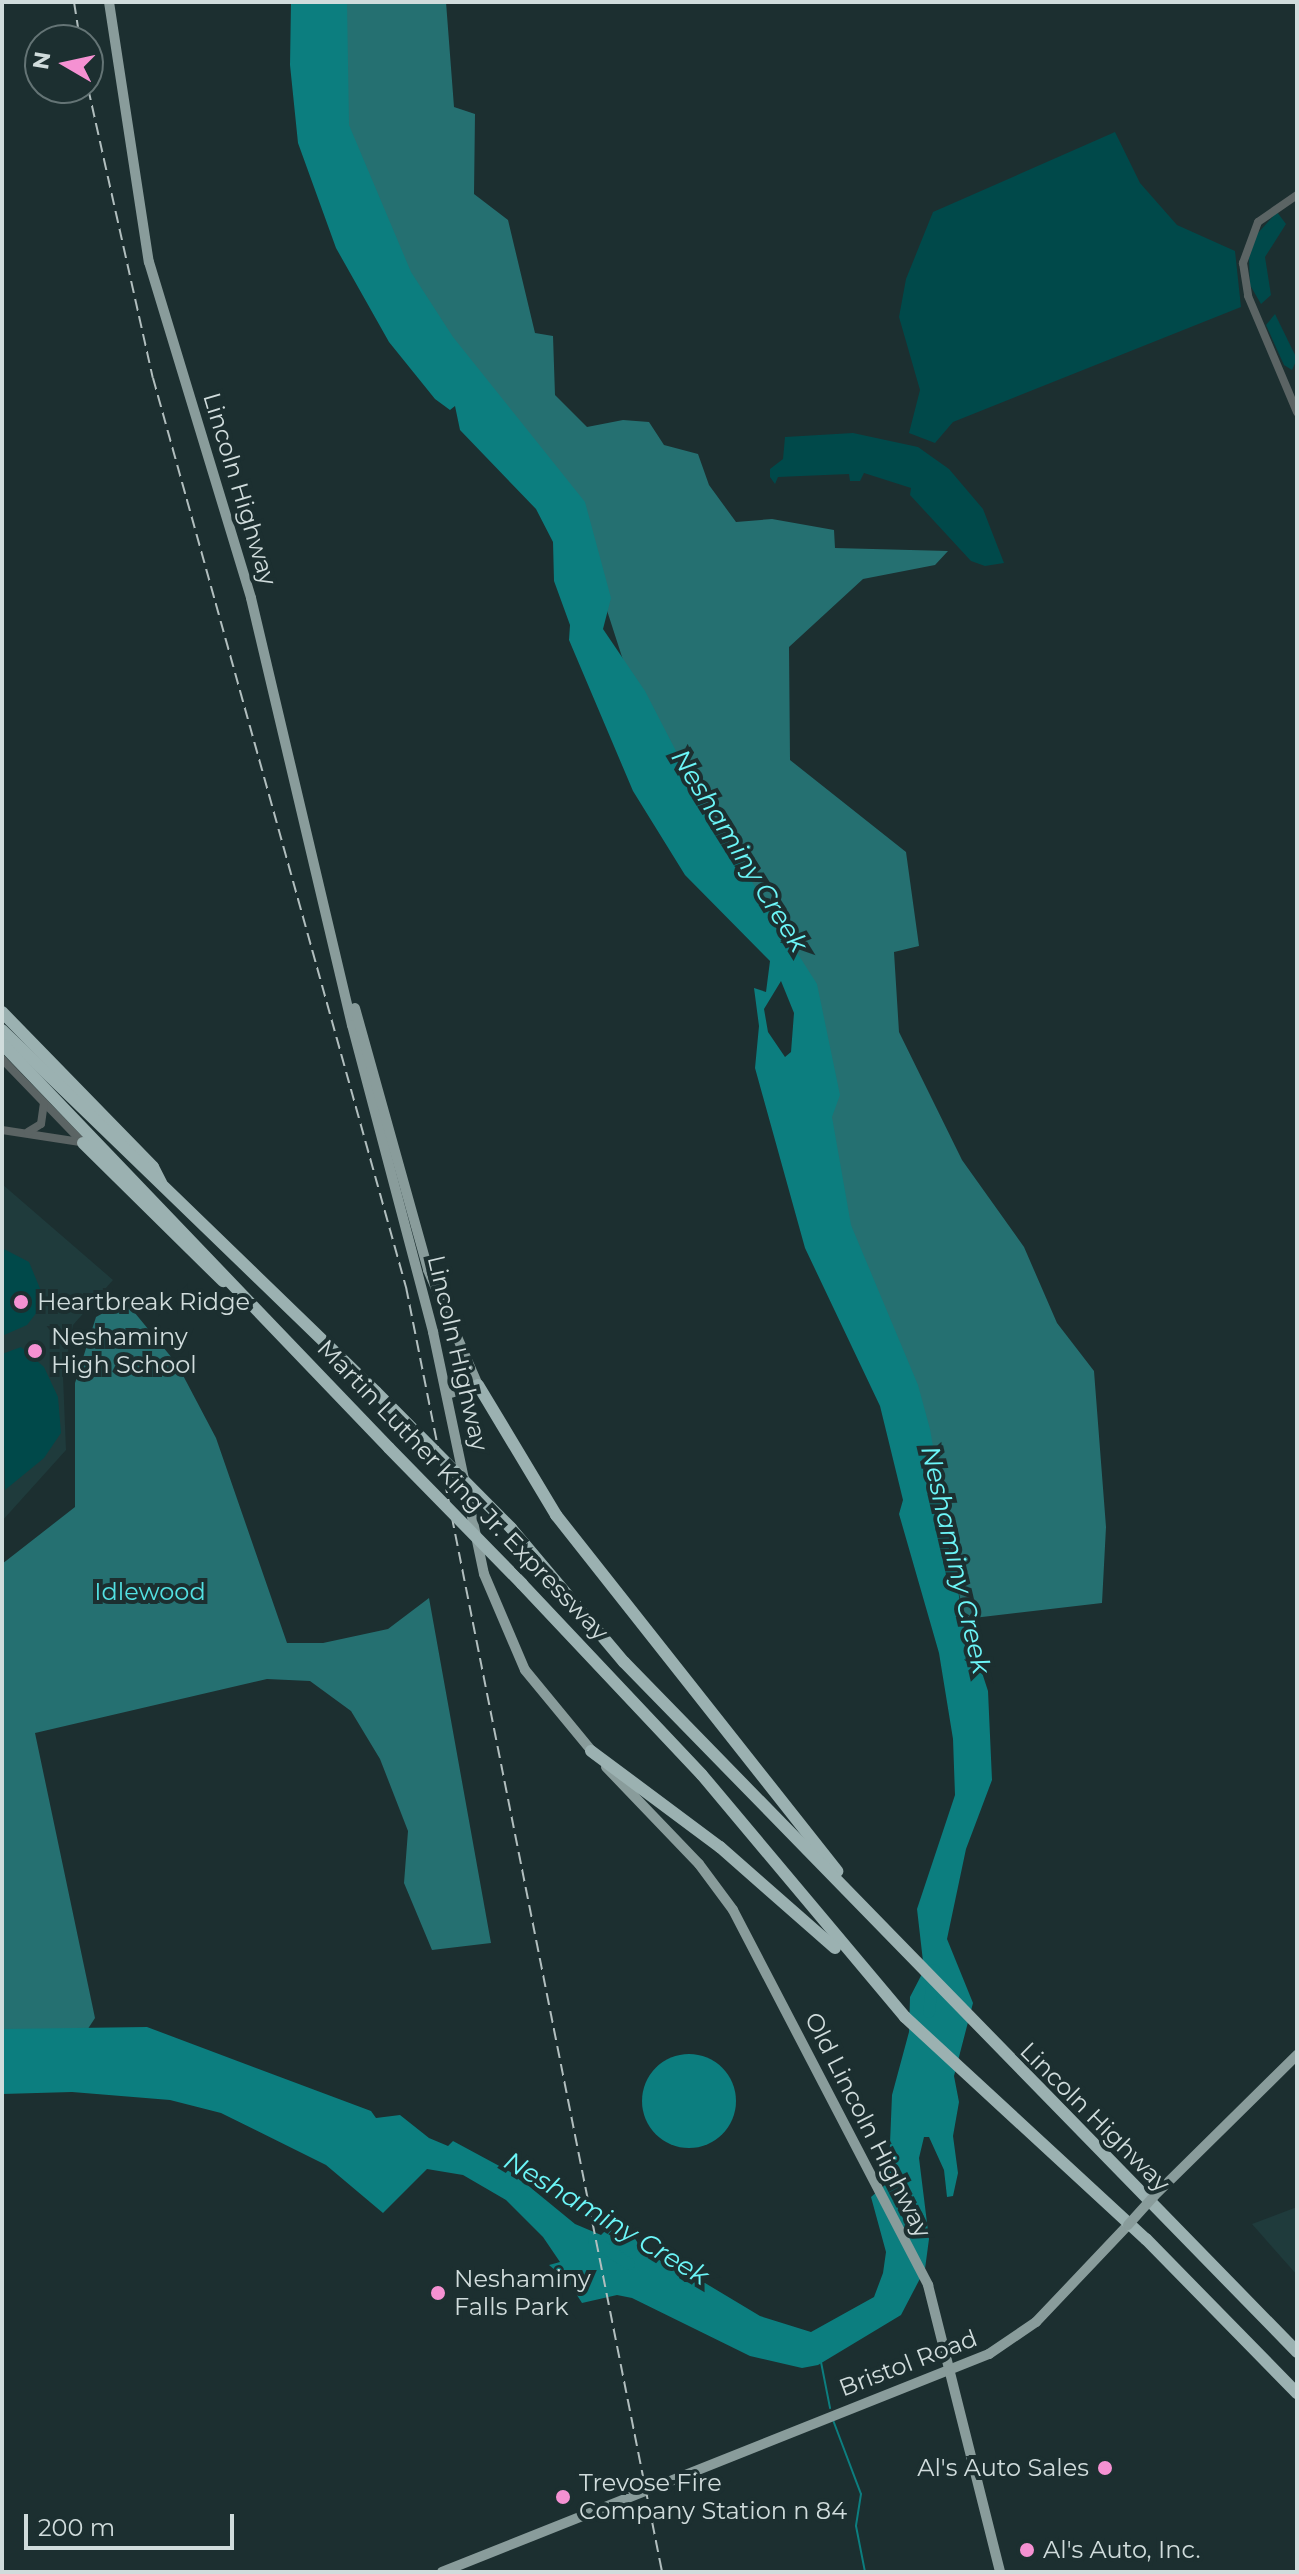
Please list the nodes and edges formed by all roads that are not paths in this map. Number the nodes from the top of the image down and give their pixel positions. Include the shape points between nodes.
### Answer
1 (109, 2) edge
2 (1297, 195) edge
3 (1297, 412) edge
4 (346, 987) junction
5 (2, 1012) edge
6 (2, 1030) edge
7 (2, 1044) edge
8 (2, 1059) edge
9 (44, 1103) junction
10 (2, 1130) edge
11 (28, 1132) junction
12 (83, 1143) junction
13 (167, 1193) junction
14 (267, 1315) junction
15 (478, 1385) junction
16 (447, 1394) junction
17 (591, 1751) junction
18 (865, 1908) junction
19 (873, 1983) junction
20 (1297, 2055) edge
21 (1297, 2352) edge
22 (953, 2369) junction
23 (1297, 2393) edge
24 (442, 2572) edge
25 (1000, 2572) edge

1 - 4 main road, Lincoln Highway via 149,262 244,573
2 - 3 street via 1258,222 1243,263 1248,296
4 - 15 main road, Lincoln Highway via 428,1270
4 - 16 main road, Lincoln Highway
5 - 13 highway via 153,1167
6 - 13 highway, Martin Luther King Jr. Expressway
7 - 14 highway, Martin Luther King Jr. Expressway
8 - 9 street
9 - 11 street via 41,1124
9 - 12 street
10 - 11 street
11 - 12 street
12 - 14 highway via 186,1246
13 - 18 highway, Martin Luther King Jr. Expressway, bridge via 511,1528 624,1662
14 - 19 highway, Martin Luther King Jr. Expressway, bridge via 702,1775
15 - 16 main road
15 - 18 highway via 563,1525
16 - 17 main road, Lincoln Highway via 480,1561 496,1612 532,1682
17 - 19 highway via 743,1866
17 - 22 main road, Old Lincoln Highway via 699,1864 728,1902 928,2285
18 - 21 highway, Lincoln Highway
19 - 23 highway via 979,2089 1146,2239
20 - 22 main road, Bristol Road, bridge via 1036,2322 989,2354
22 - 24 main road, Bristol Road
22 - 25 main road, Old Lincoln Highway

